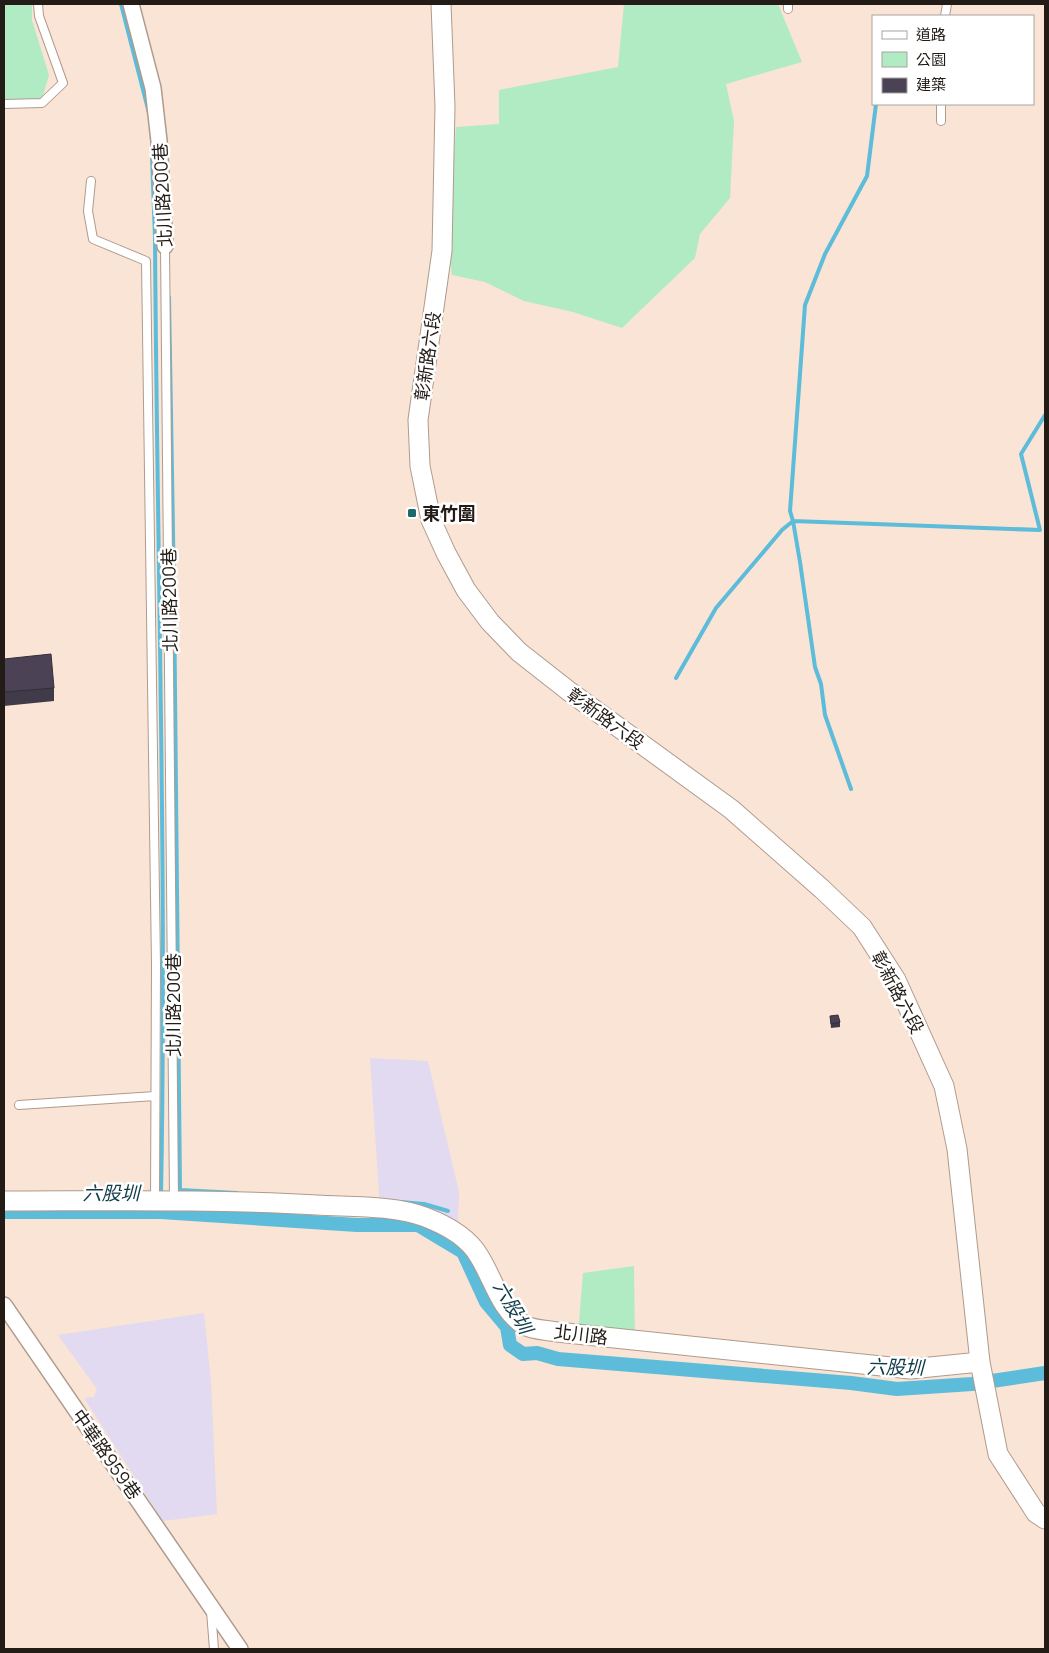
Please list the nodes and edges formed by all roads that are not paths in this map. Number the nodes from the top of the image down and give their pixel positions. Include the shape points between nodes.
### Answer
1 (38, 4) edge
2 (131, 4) edge
3 (441, 4) edge
4 (4, 104) edge
5 (941, 105) edge
6 (941, 121) dead end
7 (91, 181) dead end
8 (165, 246) joint
9 (155, 1096) junction
10 (19, 1105) dead end
11 (4, 1200) edge
12 (174, 1200) junction
13 (155, 1201) junction
14 (4, 1305) edge
15 (980, 1362) junction
16 (1045, 1519) edge
17 (210, 1604) junction
18 (214, 1649) edge
19 (240, 1649) edge

1 - 4 lane via 63,83 42,103
2 - 8 street, 北川路200巷 via 153,88
3 - 15 street, 彰新路六段 via 445,106 442,251 418,420 420,466 431,520 466,590 490,622 520,652 731,809 862,927 896,980 944,1086 957,1149
5 - 6 lane
7 - 9 lane via 88,211 93,239 146,261
8 - 12 lane, 北川路200巷
9 - 10 lane
9 - 13 lane
11 - 13 street, 北川路
12 - 13 street, 北川路
12 - 15 street, 北川路 via 386,1208 424,1217 466,1240 479,1256 508,1311 526,1326 557,1332 910,1369
14 - 17 street, 中華路959巷
15 - 16 street, 彰新路六段 via 998,1454 1036,1513
17 - 18 lane
17 - 19 street, 中華路959巷

